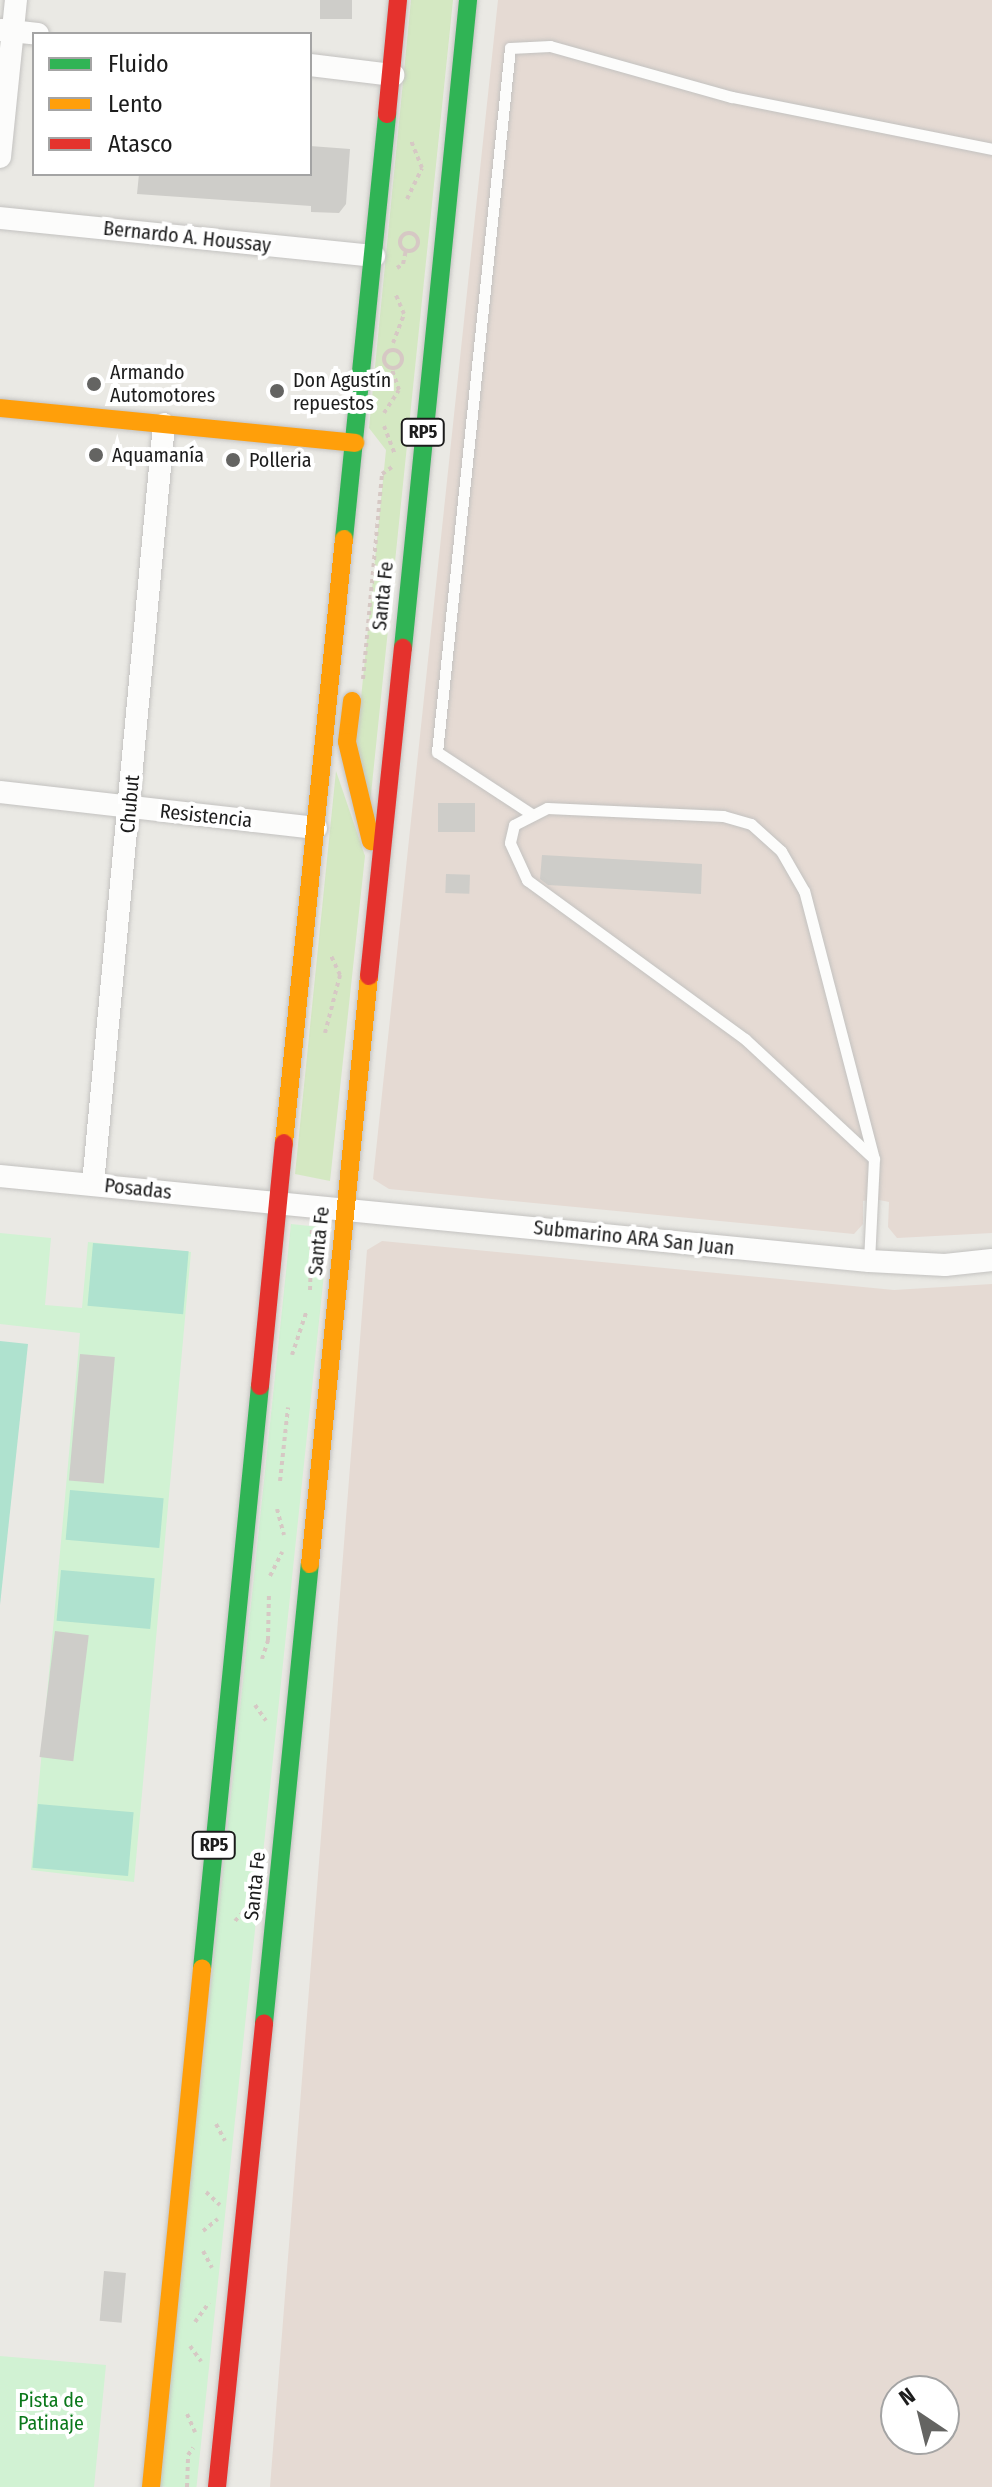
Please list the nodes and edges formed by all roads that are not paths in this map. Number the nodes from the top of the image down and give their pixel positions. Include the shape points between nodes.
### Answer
1 (16, 0) edge
2 (398, 0) edge
3 (468, 0) edge
4 (6, 31) edge
5 (32, 33) edge
6 (312, 65) edge
7 (393, 75) junction
8 (992, 149) edge
9 (0, 157) edge
10 (0, 218) edge
11 (374, 256) junction
12 (0, 408) edge
13 (164, 424) junction
14 (355, 443) junction
15 (375, 456) dead end
16 (358, 685) road end
17 (0, 792) edge
18 (130, 807) junction
19 (530, 813) junction
20 (316, 828) junction
21 (377, 865) junction
22 (874, 1159) junction
23 (0, 1176) edge
24 (93, 1184) junction
25 (276, 1202) junction
26 (345, 1210) junction
27 (992, 1260) edge
28 (869, 1261) junction
29 (945, 1265) junction
30 (992, 1270) edge
31 (151, 2487) edge
32 (217, 2487) edge

1 - 4 street
2 - 7 main road, RP5
3 - 21 main road, Santa Fe / RP5
4 - 5 street
4 - 9 street
6 - 7 street
7 - 11 main road, RP5
8 - 19 lane via 732,97 550,46 510,48 437,752
10 - 11 street, Bernardo A. Houssay
11 - 14 main road, RP5
12 - 13 main road
13 - 14 main road
13 - 18 street, Chubut
14 - 15 main road
14 - 20 main road, RP5
16 - 21 main road via 347,742
17 - 18 street, Resistencia
18 - 20 street, Resistencia
18 - 24 street, Chubut
19 - 22 lane via 514,825 510,843 527,880 745,1039
19 - 22 lane via 547,808 723,816 751,824 781,851 804,891
20 - 25 main road, RP5
21 - 26 main road, Santa Fe / RP5
22 - 28 lane
23 - 24 street, Posadas
24 - 25 street, Posadas
25 - 26 street, Submarino ARA San Juan
25 - 31 main road, RP5
26 - 28 street, Submarino ARA San Juan
26 - 32 main road, Santa Fe / RP5
27 - 29 street, Submarino ARA San Juan
28 - 29 street, Submarino ARA San Juan
29 - 30 lane

